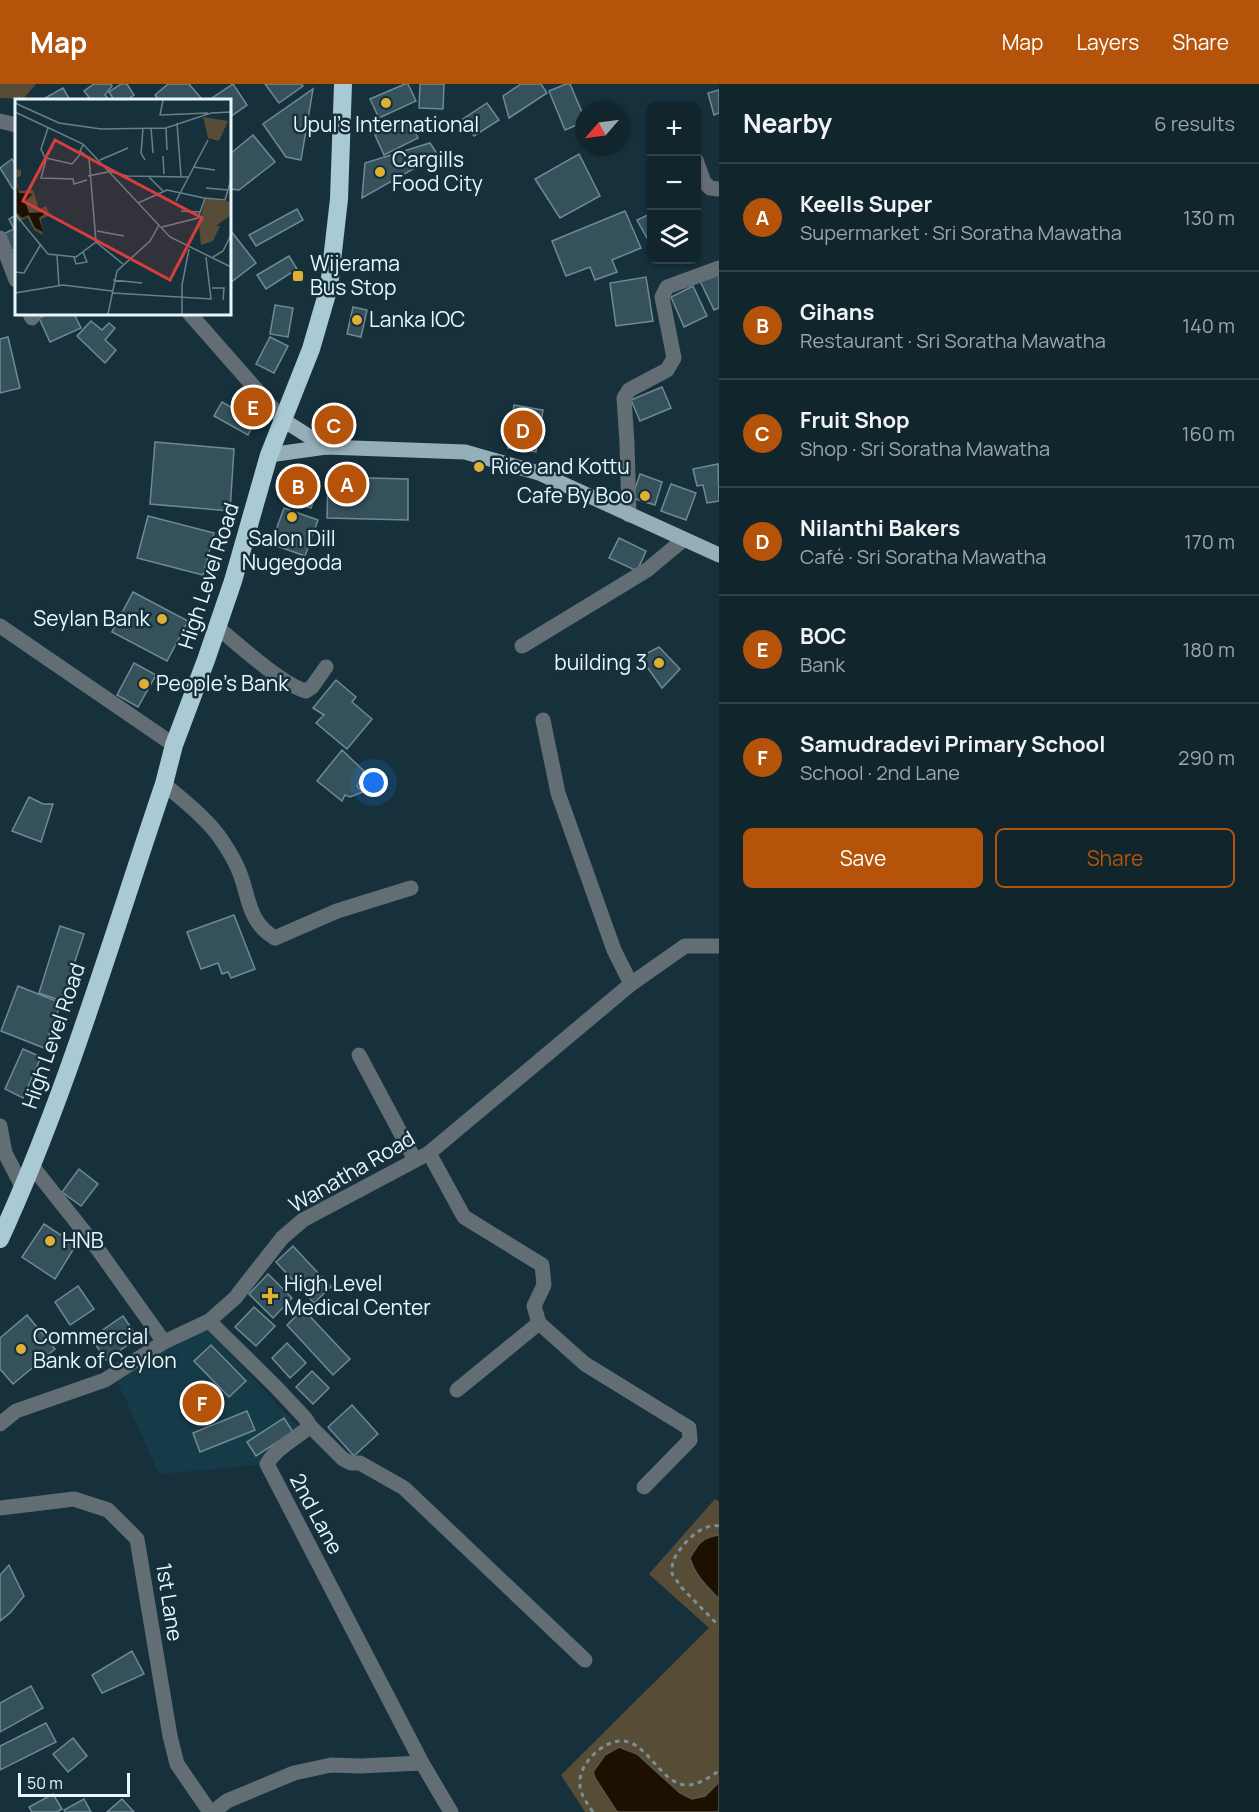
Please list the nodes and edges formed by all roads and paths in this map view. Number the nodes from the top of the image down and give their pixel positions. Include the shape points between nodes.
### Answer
1 (343, 84) edge
2 (0, 121) edge
3 (15, 125) edge
4 (701, 174) edge
5 (719, 189) edge
6 (0, 238) edge
7 (719, 268) edge
8 (15, 277) edge
9 (191, 315) edge
10 (283, 420) junction
11 (326, 447) junction
12 (269, 455) junction
13 (629, 515) junction
14 (684, 540) junction
15 (719, 555) edge
16 (0, 626) edge
17 (217, 627) junction
18 (522, 646) dead end
19 (326, 667) dead end
20 (543, 720) dead end
21 (174, 745) junction
22 (164, 784) junction
23 (411, 888) dead end
24 (719, 946) edge
25 (631, 984) junction
26 (359, 1055) dead end
27 (0, 1126) edge
28 (429, 1153) junction
29 (415, 1160) junction
30 (32, 1166) junction
31 (23, 1188) junction
32 (0, 1239) edge
33 (209, 1321) junction
34 (539, 1323) junction
35 (164, 1342) junction
36 (457, 1390) dead end
37 (0, 1424) edge
38 (310, 1426) junction
39 (644, 1487) dead end
40 (0, 1508) edge
41 (719, 1526) edge
42 (719, 1626) edge
43 (585, 1660) dead end
44 (422, 1763) junction
45 (719, 1771) edge
46 (212, 1812) edge
47 (451, 1812) edge
48 (593, 1812) edge

1 - 10 highway, High Level Road via 339,199 329,287 311,349
2 - 3 street
4 - 5 street via 710,188
6 - 8 street
7 - 13 street via 667,287 662,297 674,358 667,370 629,390 624,398
9 - 10 street
10 - 11 main road
10 - 12 highway, High Level Road
11 - 12 main road
11 - 13 main road via 465,452 539,473
12 - 17 highway, High Level Road
13 - 14 main road
14 - 15 main road
14 - 18 street via 647,570
16 - 21 street
17 - 19 street via 298,689 306,691 312,687
17 - 21 highway, High Level Road
20 - 25 street via 558,793 614,950
21 - 22 highway, High Level Road
22 - 23 street via 207,822 223,842 239,870 257,922 275,938 337,911
22 - 30 highway, High Level Road
24 - 25 street, Wanatha Road via 685,946
25 - 28 street, Wanatha Road
26 - 29 street
27 - 31 street via 5,1153
28 - 29 street, Wanatha Road
28 - 34 street via 464,1217 542,1265 544,1285 534,1306
29 - 33 street, Wanatha Road via 303,1220 282,1238 235,1298
30 - 31 highway, High Level Road
30 - 35 street
31 - 32 highway, High Level Road
33 - 35 street, Wanatha Road
33 - 38 street
34 - 36 street
34 - 39 street via 585,1364 688,1428 690,1440
35 - 37 street, Wanatha Road via 105,1380 16,1411
38 - 43 street via 343,1459 360,1463 404,1488
38 - 44 street, 2nd Lane via 274,1453 267,1464
40 - 46 street, 1st Lane via 74,1498 108,1510 137,1539 174,1755
41 - 42 path via 694,1532 674,1560 672,1574
44 - 46 street via 331,1766 294,1773 227,1801
44 - 47 street
45 - 48 path via 697,1784 684,1785 630,1742 603,1747 591,1756 581,1772 579,1787

